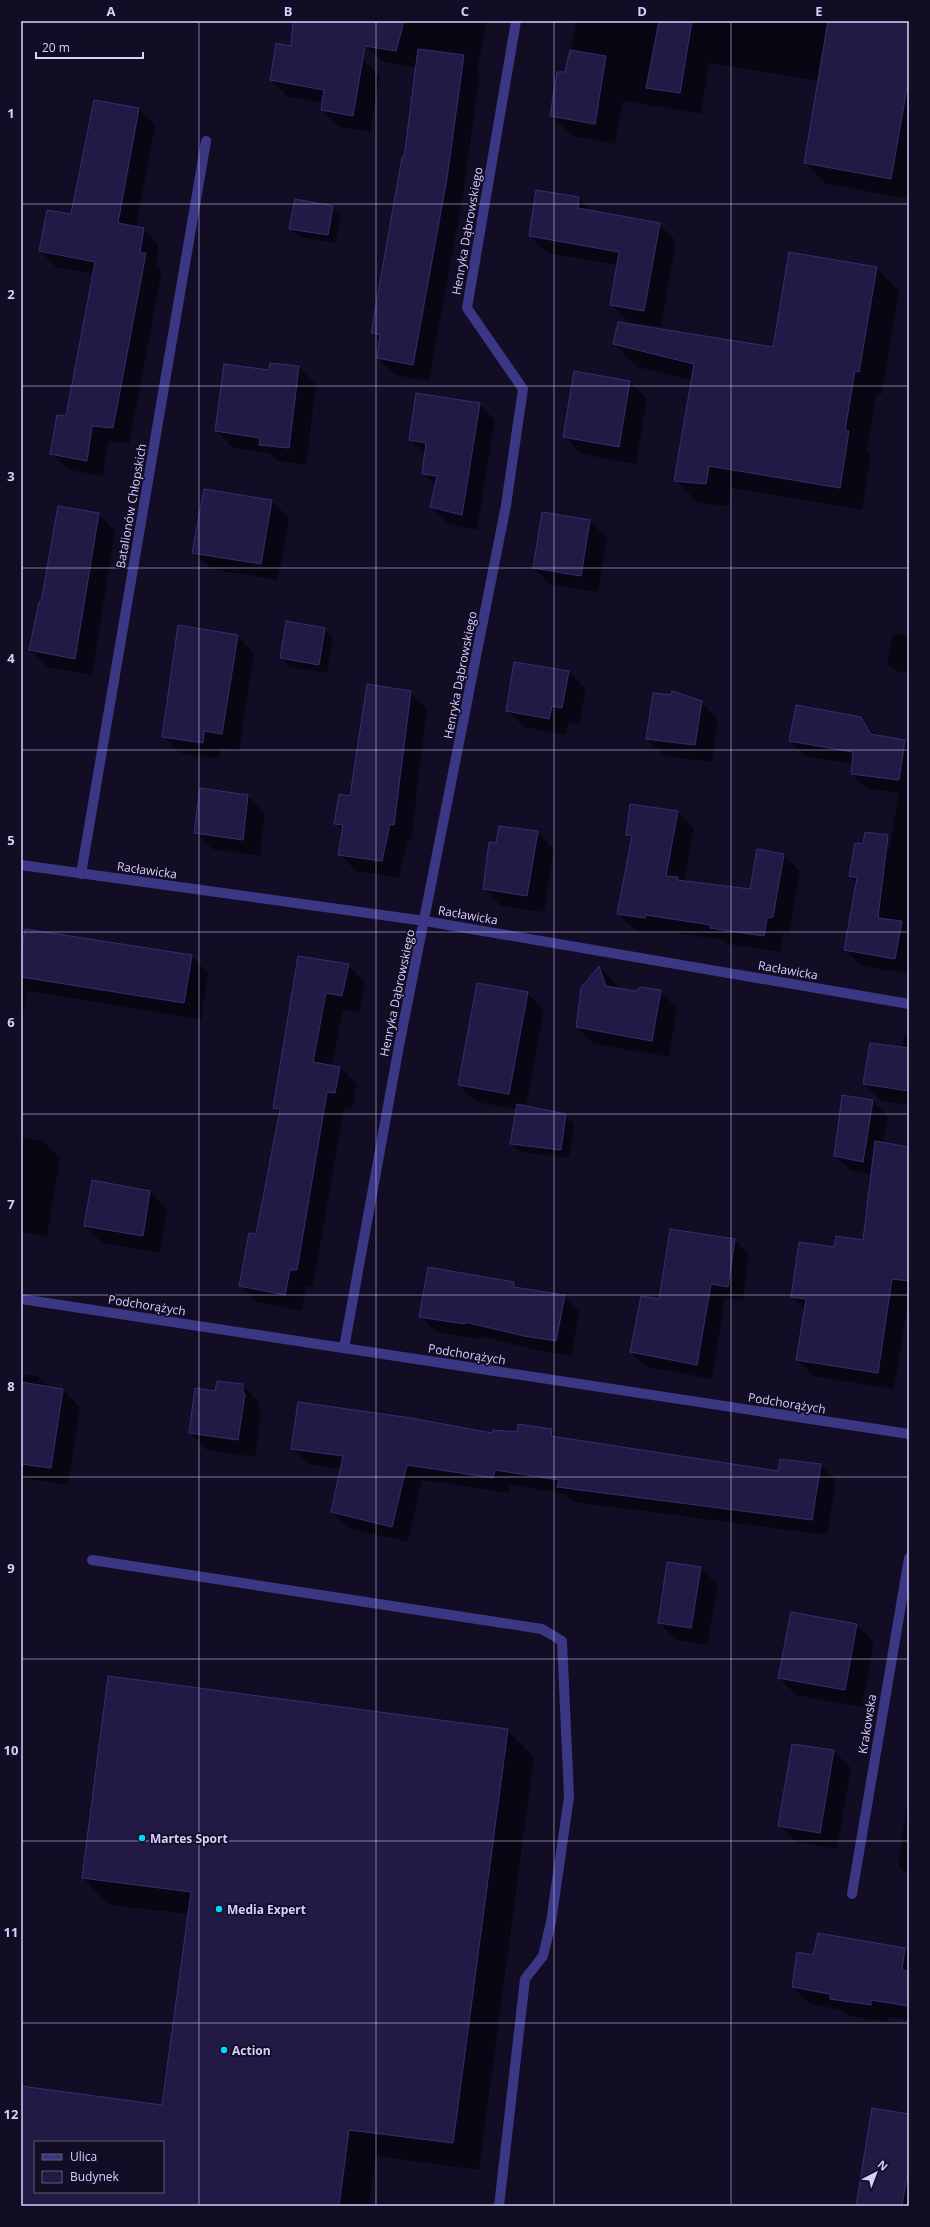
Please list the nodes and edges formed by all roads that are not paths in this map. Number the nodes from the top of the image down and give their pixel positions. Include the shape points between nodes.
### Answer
1 (516, 21) edge
2 (206, 141) dead end
3 (21, 865) edge
4 (81, 874) junction
5 (426, 921) junction
6 (909, 1004) edge
7 (21, 1299) edge
8 (344, 1348) junction
9 (909, 1434) edge
10 (909, 1558) edge
11 (92, 1560) dead end
12 (852, 1894) dead end
13 (499, 2206) edge

1 - 5 street, Henryka Dąbrowskiego via 467,308 523,390 506,505
2 - 4 street, Batalionów Chłopskich
3 - 4 street, Racławicka
4 - 5 street, Racławicka
5 - 6 street, Racławicka
5 - 8 street, Henryka Dąbrowskiego via 399,1046
7 - 8 street, Podchorążych
8 - 9 street, Podchorążych
10 - 12 street, Krakowska
11 - 13 street via 542,1629 562,1642 569,1797 551,1922 543,1956 526,1979

